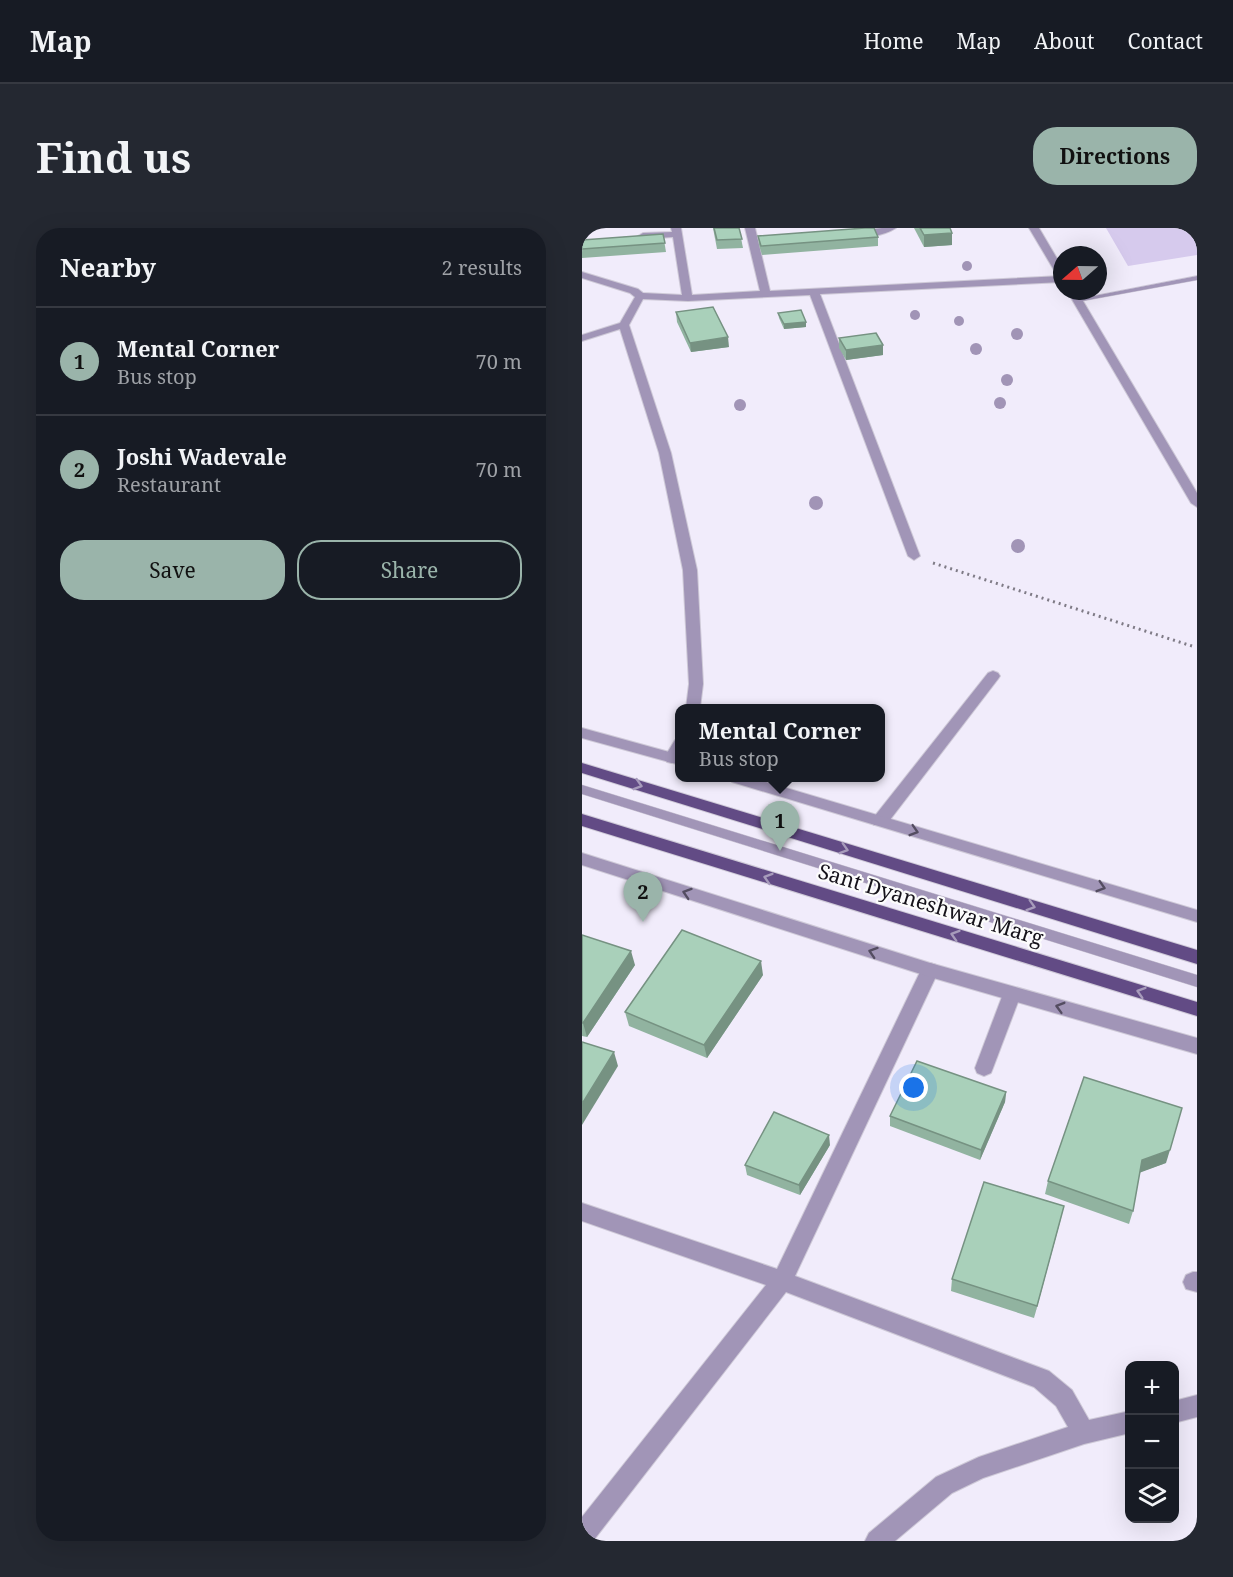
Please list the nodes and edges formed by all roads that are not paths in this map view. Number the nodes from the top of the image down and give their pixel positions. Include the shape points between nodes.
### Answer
1 (750, 228) edge
2 (891, 228) edge
3 (1034, 228) edge
4 (677, 231) edge
5 (843, 235) edge
6 (629, 237) edge
7 (765, 240) edge
8 (753, 241) junction
9 (1053, 261) edge
10 (582, 275) edge
11 (1053, 278) edge
12 (1197, 278) edge
13 (814, 291) junction
14 (1107, 291) edge
15 (766, 294) junction
16 (640, 296) junction
17 (688, 298) junction
18 (1076, 300) edge
19 (624, 325) junction
20 (582, 338) edge
21 (1197, 503) edge
22 (914, 556) road end
23 (993, 675) dead end
24 (694, 704) edge
25 (582, 734) edge
26 (675, 754) edge
27 (582, 768) edge
28 (754, 782) edge
29 (582, 789) edge
30 (582, 820) edge
31 (880, 820) junction
32 (582, 859) edge
33 (1197, 916) edge
34 (1197, 957) edge
35 (930, 970) junction
36 (1197, 981) edge
37 (1012, 994) junction
38 (1197, 1009) edge
39 (1197, 1046) edge
40 (984, 1068) dead end
41 (582, 1212) edge
42 (782, 1281) junction
43 (1197, 1407) edge
44 (1179, 1411) edge
45 (1125, 1423) edge
46 (1084, 1433) junction
47 (582, 1536) edge
48 (877, 1541) edge

1 - 8 street
2 - 5 street
3 - 9 street
4 - 6 street
4 - 17 street
7 - 8 street
8 - 15 street
10 - 16 street
11 - 13 street
12 - 14 lane
13 - 15 street
13 - 22 street
15 - 17 street
16 - 17 street
16 - 19 street
18 - 21 street
19 - 20 street
19 - 24 street via 665,453 690,570 696,684
23 - 31 street
25 - 26 street
27 -> 34 main road, Sant Dyaneshwar Marg
28 - 31 street
29 - 36 lane
38 -> 30 main road, Sant Dyaneshwar Marg
31 -> 33 street
35 -> 32 street
35 - 37 street
35 - 42 street
39 -> 37 street
37 - 40 street
41 - 42 street
42 - 46 street via 1041,1379 1064,1398
42 - 47 street
43 - 44 street
45 - 46 street
46 - 48 street via 979,1468 944,1485

